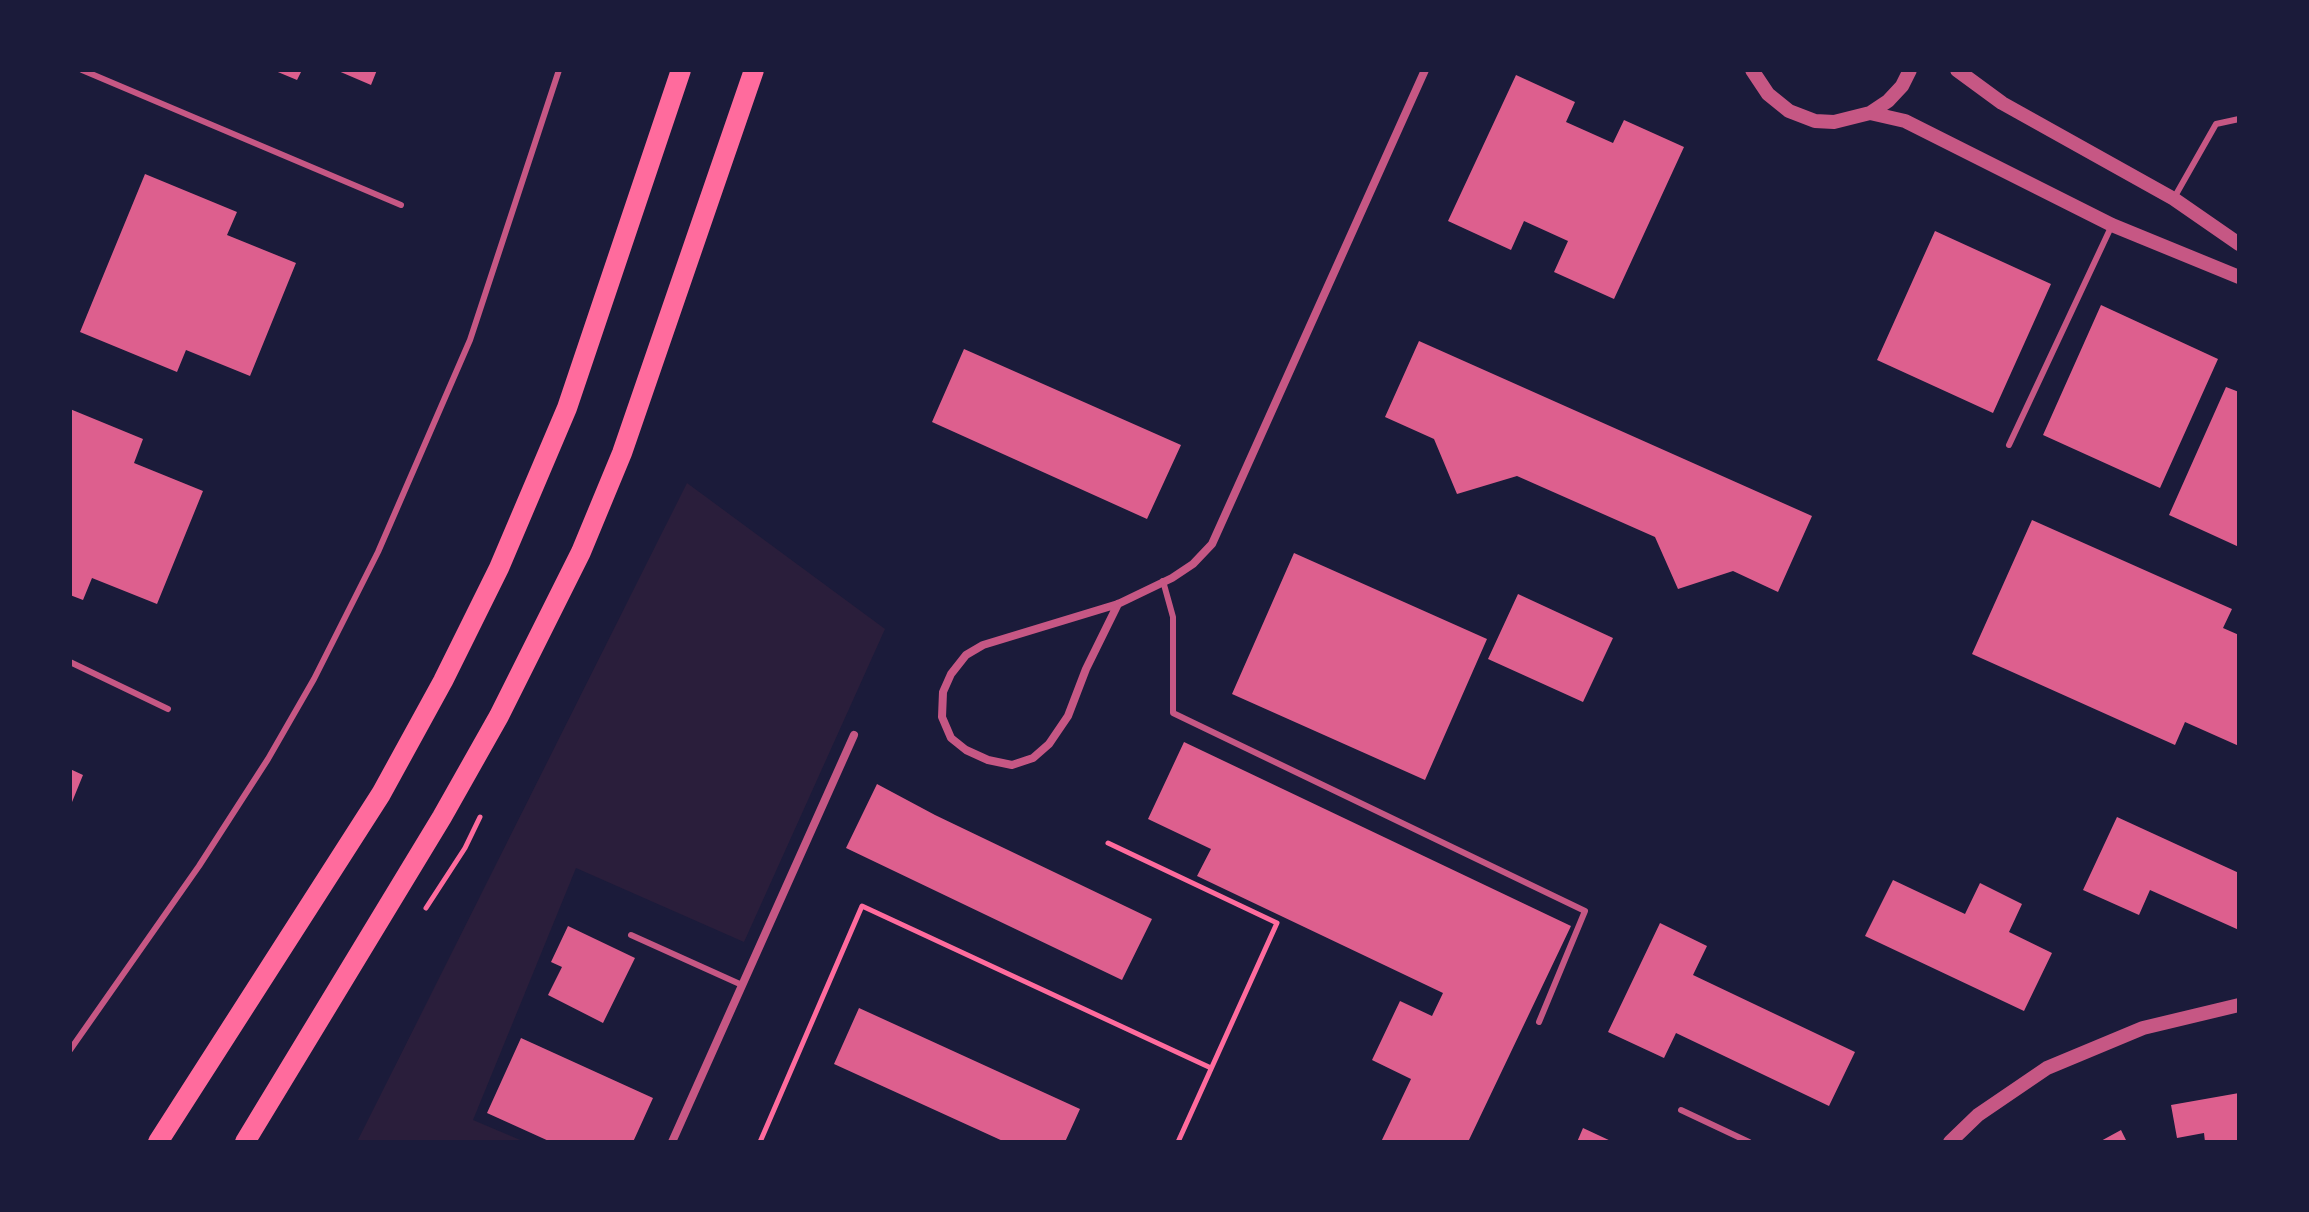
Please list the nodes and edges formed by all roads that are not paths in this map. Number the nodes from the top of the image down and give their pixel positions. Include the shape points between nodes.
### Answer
1 (82, 70) edge
2 (559, 70) edge
3 (681, 70) edge
4 (754, 70) edge
5 (1425, 70) edge
6 (1752, 70) edge
7 (1910, 70) edge
8 (1957, 70) edge
9 (1870, 113) junction
10 (2239, 119) edge
11 (2174, 199) junction
12 (401, 205) dead end
13 (2112, 225) junction
14 (2239, 244) edge
15 (2239, 277) edge
16 (2009, 445) dead end
17 (1163, 581) junction
18 (1118, 604) junction
19 (70, 662) edge
20 (168, 709) dead end
21 (854, 735) dead end
22 (631, 935) dead end
23 (742, 985) junction
24 (2239, 1005) edge
25 (1539, 1022) dead end
26 (70, 1050) edge
27 (1681, 1110) dead end
28 (158, 1142) edge
29 (245, 1142) edge
30 (672, 1142) edge
31 (1749, 1142) edge
32 (1950, 1142) edge

1 - 12 lane
2 - 26 lane via 470,340 360,589 259,772
3 - 28 main road via 567,408 492,582 381,794
4 - 29 main road via 622,453 581,552 449,805
5 - 17 street via 1212,544 1193,564
6 - 9 street via 1768,94 1789,111 1815,121
7 - 9 street via 1902,86
8 - 11 street via 2002,103
9 - 13 street via 1905,121
10 - 11 lane via 2216,124
11 - 14 street
13 - 15 street
13 - 16 lane
17 - 18 street
17 - 25 lane via 1173,617 1173,713 1585,911
18 - 18 street via 983,645 966,655 943,692 942,717 951,738 988,760 1012,765 1033,758 1068,716
19 - 20 lane
21 - 23 street
22 - 23 lane
23 - 30 street
24 - 32 street via 2143,1028 2047,1068 1978,1115
27 - 31 lane

